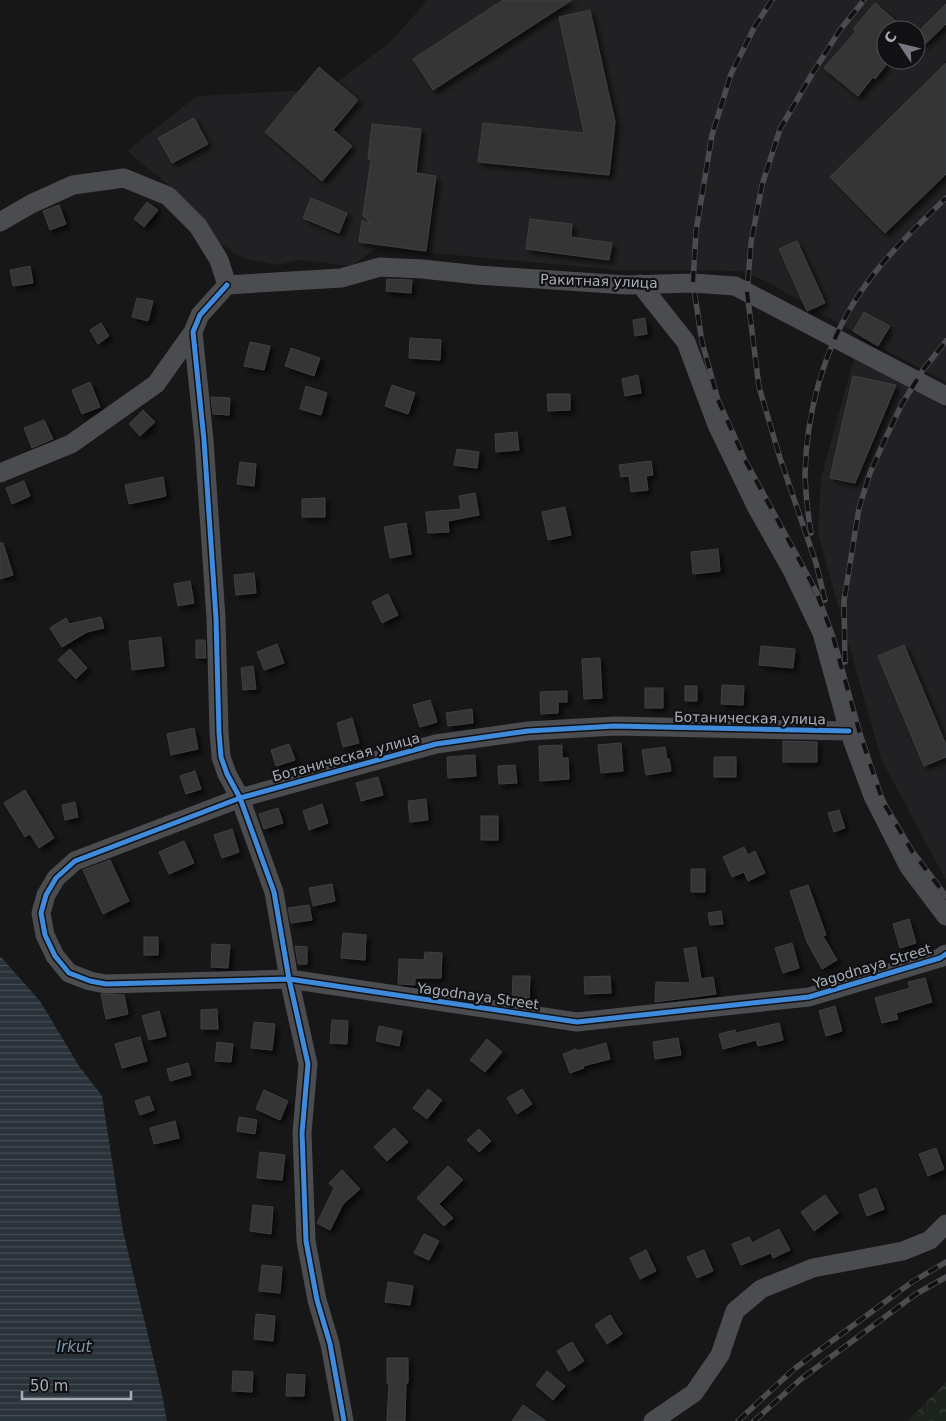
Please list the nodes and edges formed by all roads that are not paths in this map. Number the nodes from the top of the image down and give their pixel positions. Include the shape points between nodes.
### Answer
1 (0, 222) edge
2 (640, 284) junction
3 (227, 285) junction
4 (193, 332) junction
5 (946, 396) edge
6 (0, 472) edge
7 (849, 731) junction
8 (240, 798) junction
9 (41, 913) joint
10 (946, 916) edge
11 (946, 954) edge
12 (289, 979) junction
13 (946, 1224) edge
14 (344, 1421) edge
15 (652, 1421) edge

1 - 3 street via 73,186 124,178 168,196 198,226 220,260
2 - 3 street, Ракитная улица via 380,266 341,278
2 - 5 street, Ракитная улица via 735,286
2 - 7 street via 686,342 717,425 822,633
3 - 4 street via 200,315
4 - 6 street via 156,384 71,444
4 - 8 street via 216,608 221,757
7 - 8 street, Ботаническая улица via 615,726 528,732 436,744
7 - 10 street via 872,796 910,867
8 - 9 street, Ботаническая улица via 75,861 56,878
8 - 12 street via 274,892
9 - 12 street, Yagodnaya Street via 45,935 55,956 69,973 90,981 106,984
11 - 12 street, Yagodnaya Street via 809,997 577,1022
12 - 14 street via 308,1064 302,1133 306,1241
13 - 15 street via 930,1240 903,1251 813,1268 761,1289 735,1311 720,1355 694,1393

